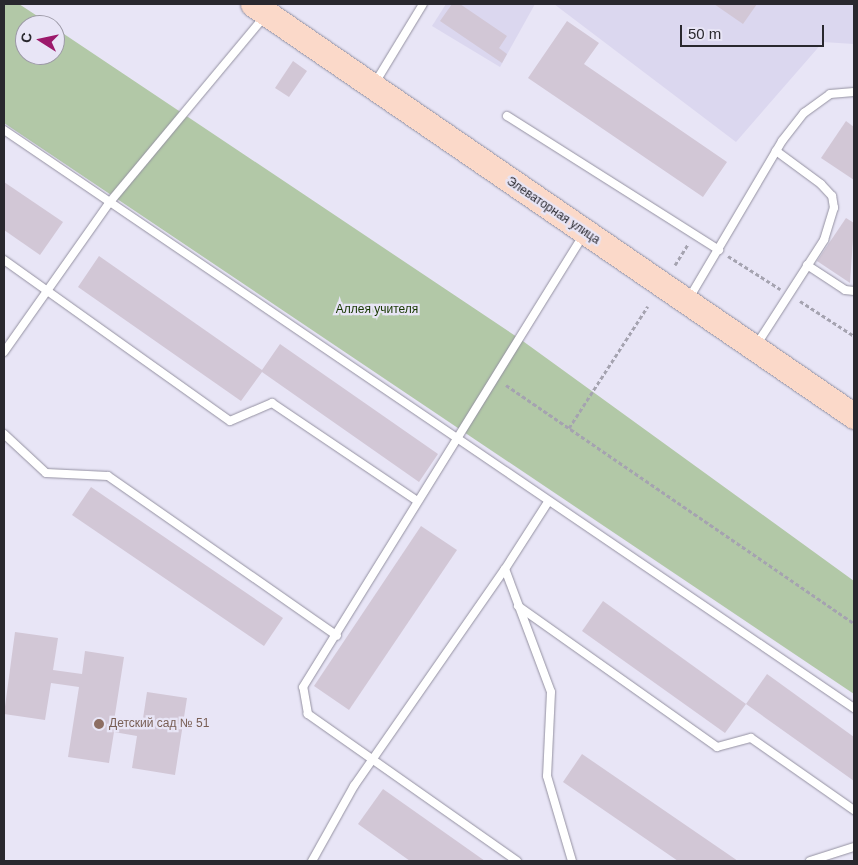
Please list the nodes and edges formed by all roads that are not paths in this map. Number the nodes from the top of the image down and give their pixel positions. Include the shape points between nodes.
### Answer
1 (423, 4) edge
2 (260, 8) edge
3 (373, 86) junction
4 (854, 92) edge
5 (507, 116) dead end
6 (4, 130) edge
7 (776, 152) junction
8 (109, 202) junction
9 (585, 232) junction
10 (719, 250) junction
11 (4, 260) edge
12 (807, 265) junction
13 (47, 291) junction
14 (854, 292) edge
15 (687, 302) junction
16 (754, 348) junction
17 (4, 352) edge
18 (851, 408) edge
19 (4, 434) edge
20 (454, 440) junction
21 (416, 500) junction
22 (548, 502) junction
23 (505, 569) junction
24 (518, 606) junction
25 (337, 636) junction
26 (854, 708) edge
27 (372, 760) junction
28 (854, 810) edge
29 (854, 847) edge
30 (312, 861) edge
31 (517, 861) edge
32 (572, 861) edge
33 (810, 861) edge

1 - 3 lane
2 - 3 main road, Элеваторная улица
2 - 8 lane
3 - 9 main road, Элеваторная улица
4 - 7 lane via 830,94 804,113
5 - 10 lane
6 - 8 lane
7 - 10 lane
7 - 12 lane via 832,196 834,208 824,240
8 - 13 lane
8 - 20 lane
9 - 15 main road, Элеваторная улица
9 - 20 lane
10 - 15 lane
11 - 13 lane
12 - 14 lane via 845,290
12 - 16 lane
13 - 17 lane
13 - 21 lane via 230,420 272,403
15 - 16 main road, Элеваторная улица
16 - 18 main road, Элеваторная улица
19 - 25 lane via 46,473 108,476
20 - 21 lane
20 - 22 lane
21 - 25 lane
22 - 23 lane
22 - 26 lane
23 - 24 lane
23 - 27 lane
24 - 28 lane via 717,747 751,738
24 - 32 lane via 551,692 547,776
25 - 27 lane via 303,687 308,714
27 - 30 lane
27 - 31 lane
29 - 33 lane

